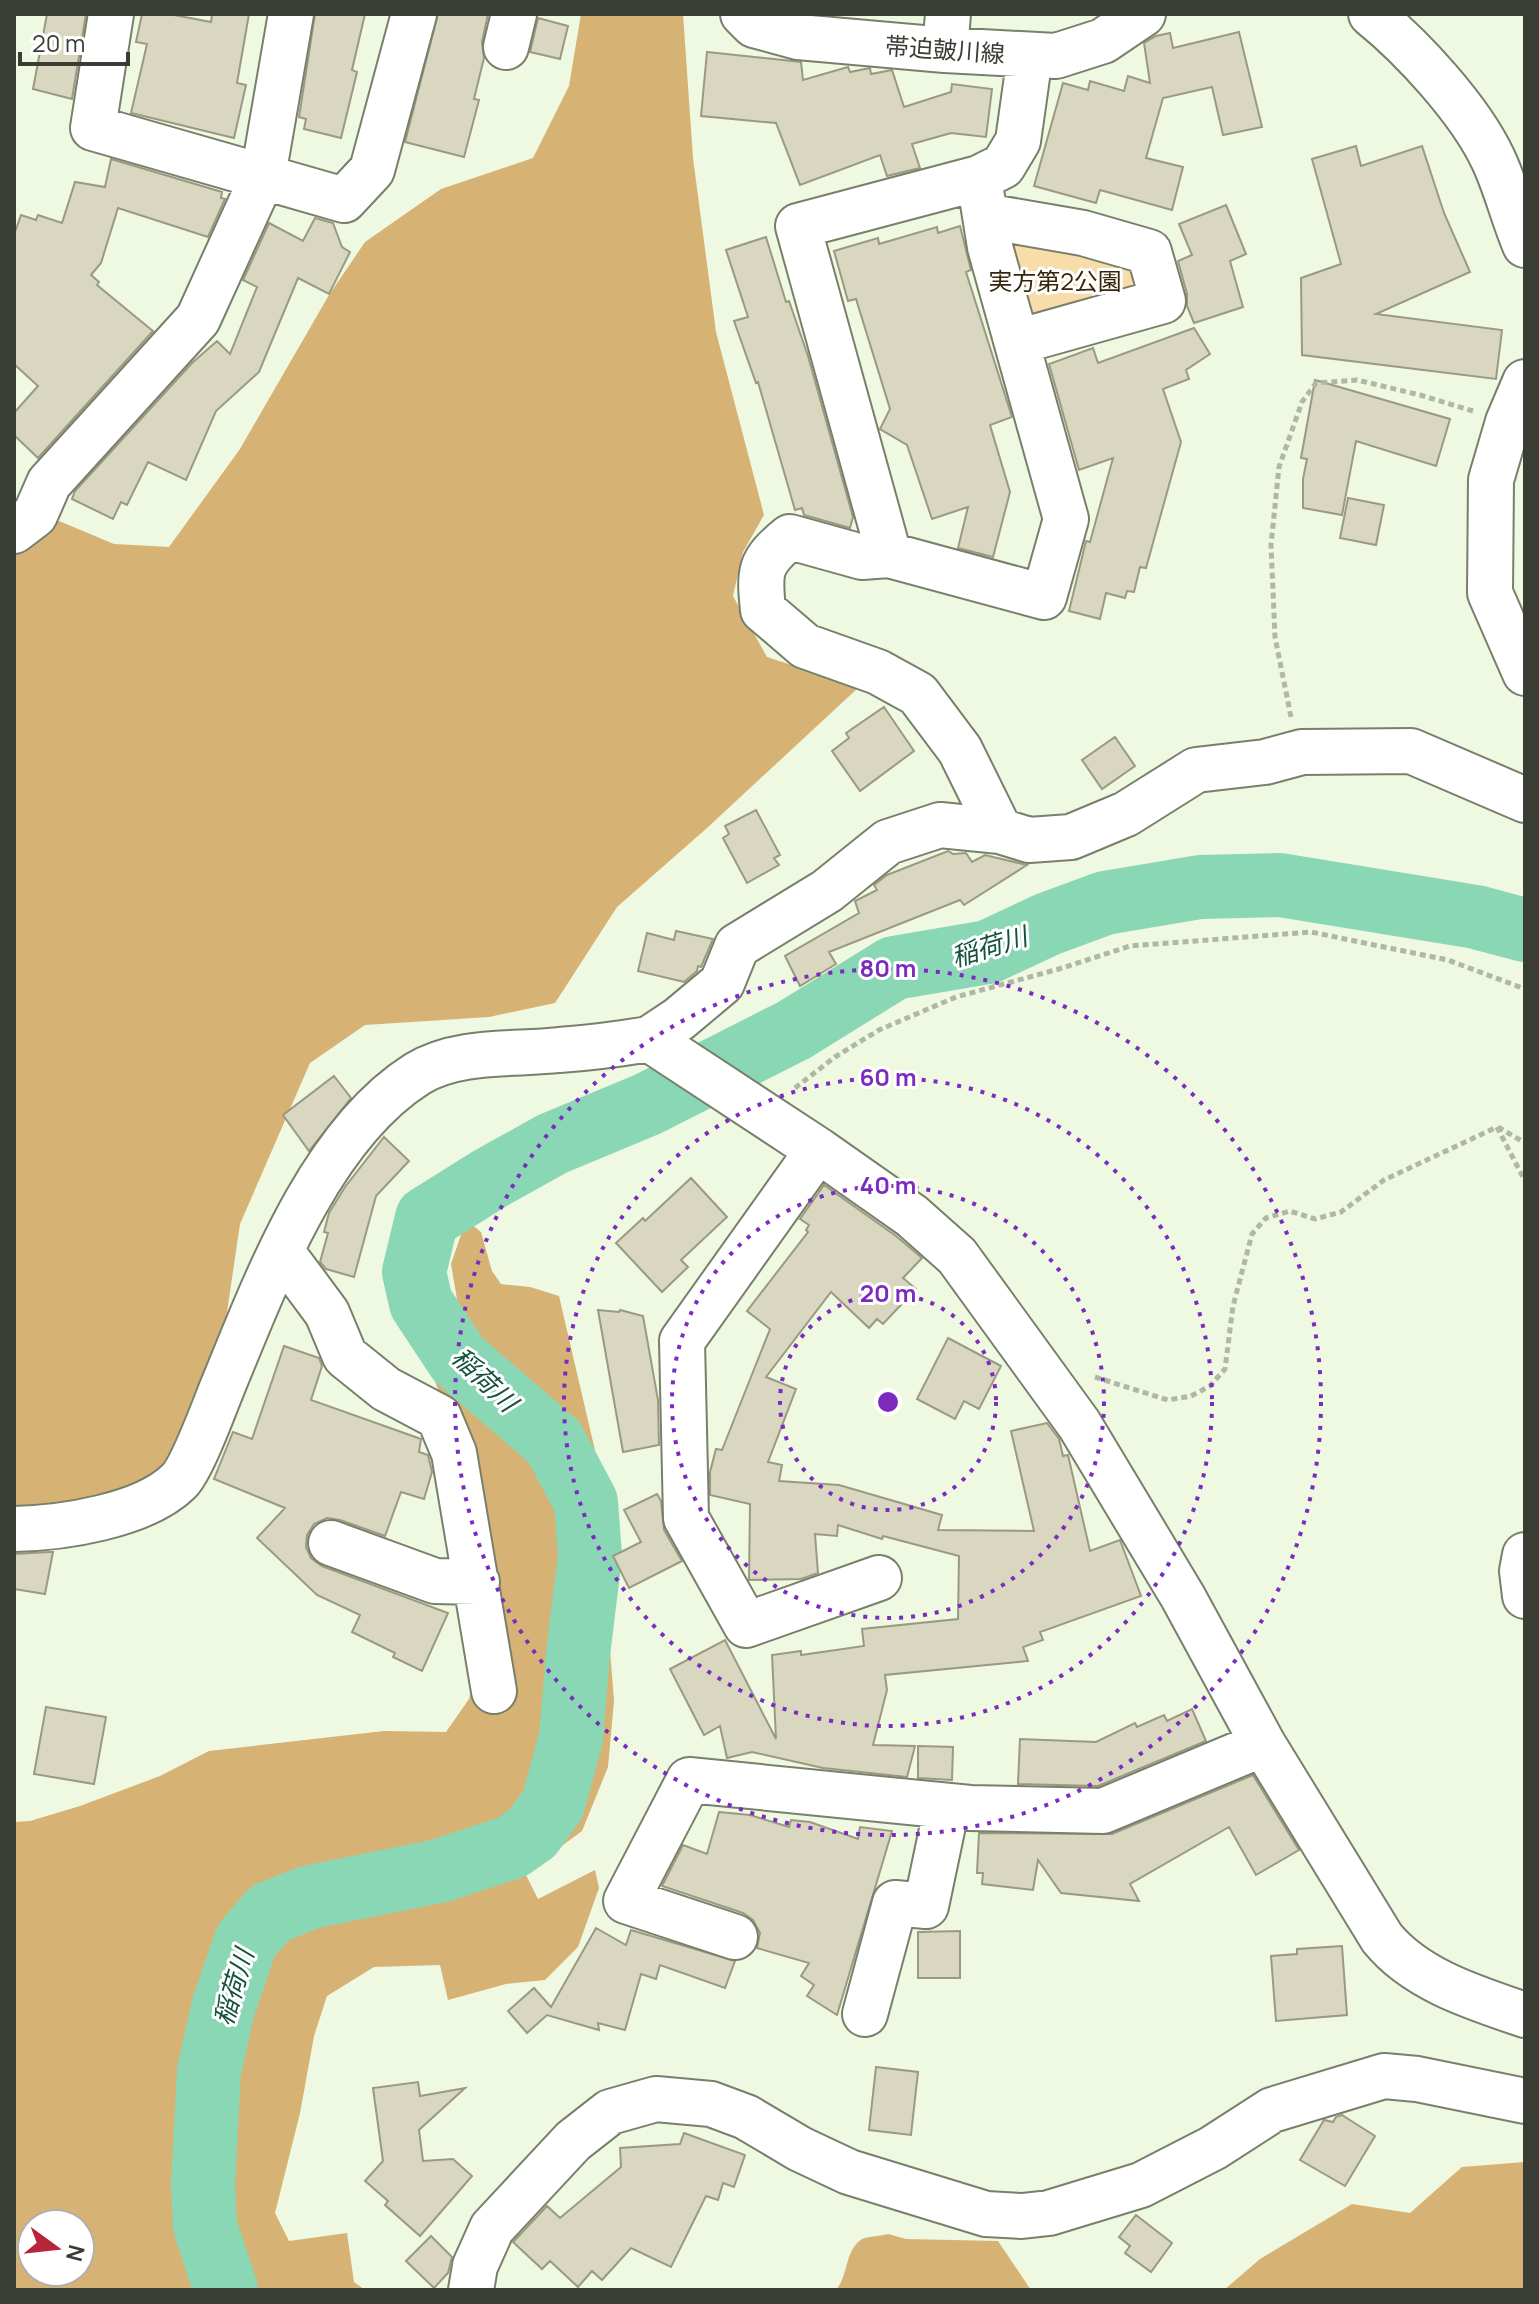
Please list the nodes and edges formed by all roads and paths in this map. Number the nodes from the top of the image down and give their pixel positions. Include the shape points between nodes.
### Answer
1 (111, 14) edge
2 (291, 14) edge
3 (414, 14) edge
4 (743, 14) edge
5 (1143, 14) edge
6 (1371, 14) edge
7 (947, 32) edge
8 (1030, 56) junction
9 (263, 176) junction
10 (982, 197) junction
11 (1525, 245) edge
12 (1017, 342) junction
13 (1525, 382) edge
14 (1508, 422) junction
15 (21, 508) edge
16 (889, 555) junction
17 (1525, 673) edge
18 (1302, 752) junction
19 (1525, 800) edge
20 (1000, 831) junction
21 (1525, 989) edge
22 (657, 1044) junction
23 (763, 1114) junction
24 (1497, 1127) junction
25 (1525, 1143) edge
26 (818, 1150) junction
27 (1525, 1181) edge
28 (281, 1251) junction
29 (1039, 1367) junction
30 (14, 1529) edge
31 (331, 1543) dead end
32 (1525, 1555) edge
33 (879, 1578) dead end
34 (477, 1582) junction
35 (1525, 1596) edge
36 (494, 1691) dead end
37 (1263, 1744) junction
38 (947, 1806) junction
39 (735, 1937) dead end
40 (865, 2014) dead end
41 (1525, 2015) edge
42 (1525, 2101) edge
43 (471, 2290) edge

1 - 9 street via 93,128
2 - 9 street
3 - 9 street via 372,170 344,200
4 - 7 street, 帯迫皷川線 via 754,25 798,37
5 - 8 street, 帯迫皷川線 via 1103,41 1056,56
6 - 11 street via 1465,113 1493,158
7 - 8 street, 帯迫皷川線
8 - 10 street via 1018,141
9 - 15 street via 198,319
10 - 12 street
10 - 12 street via 1149,252 1163,301
10 - 16 street via 798,226
12 - 16 street via 1066,519 1044,597
13 - 14 street
14 - 17 street via 1491,480 1490,593
14 - 18 path via 1357,380 1316,383 1302,402 1279,467 1271,545 1275,637
16 - 20 street via 862,557 790,537 767,555 760,584 763,610 805,646 878,672 918,694 960,750
18 - 19 street via 1411,751
18 - 20 street via 1196,770 1126,814 1071,837 1029,840
20 - 22 street via 940,825 888,842 827,891 737,946 722,983
21 - 23 path via 1448,960 1311,932 1130,946 956,997 879,1030
22 - 23 street
22 - 28 street via 462,1057 420,1072 382,1099 323,1172
23 - 26 street
24 - 25 path
24 - 27 path
24 - 29 path via 1384,1180 1341,1212 1315,1219 1290,1211 1266,1218 1252,1234 1233,1306 1225,1369 1191,1396 1168,1400 1095,1377
26 - 29 street via 912,1216 957,1256
26 - 33 street via 682,1341 686,1518 746,1625
28 - 30 street via 181,1480 143,1506 89,1520
28 - 34 street via 327,1313 345,1356 386,1389 439,1417 454,1453
29 - 37 street via 1175,1584
31 - 34 street via 435,1581
32 - 35 street
34 - 36 street
37 - 38 street via 1103,1811
37 - 41 street via 1394,1954 1470,1996
38 - 39 street via 689,1780 626,1901
38 - 40 street via 926,1906 895,1903
42 - 43 street via 1384,2076 1272,2110 1141,2185 1022,2216 986,2214 849,2172 711,2104 656,2099 610,2112 573,2141 492,2228

